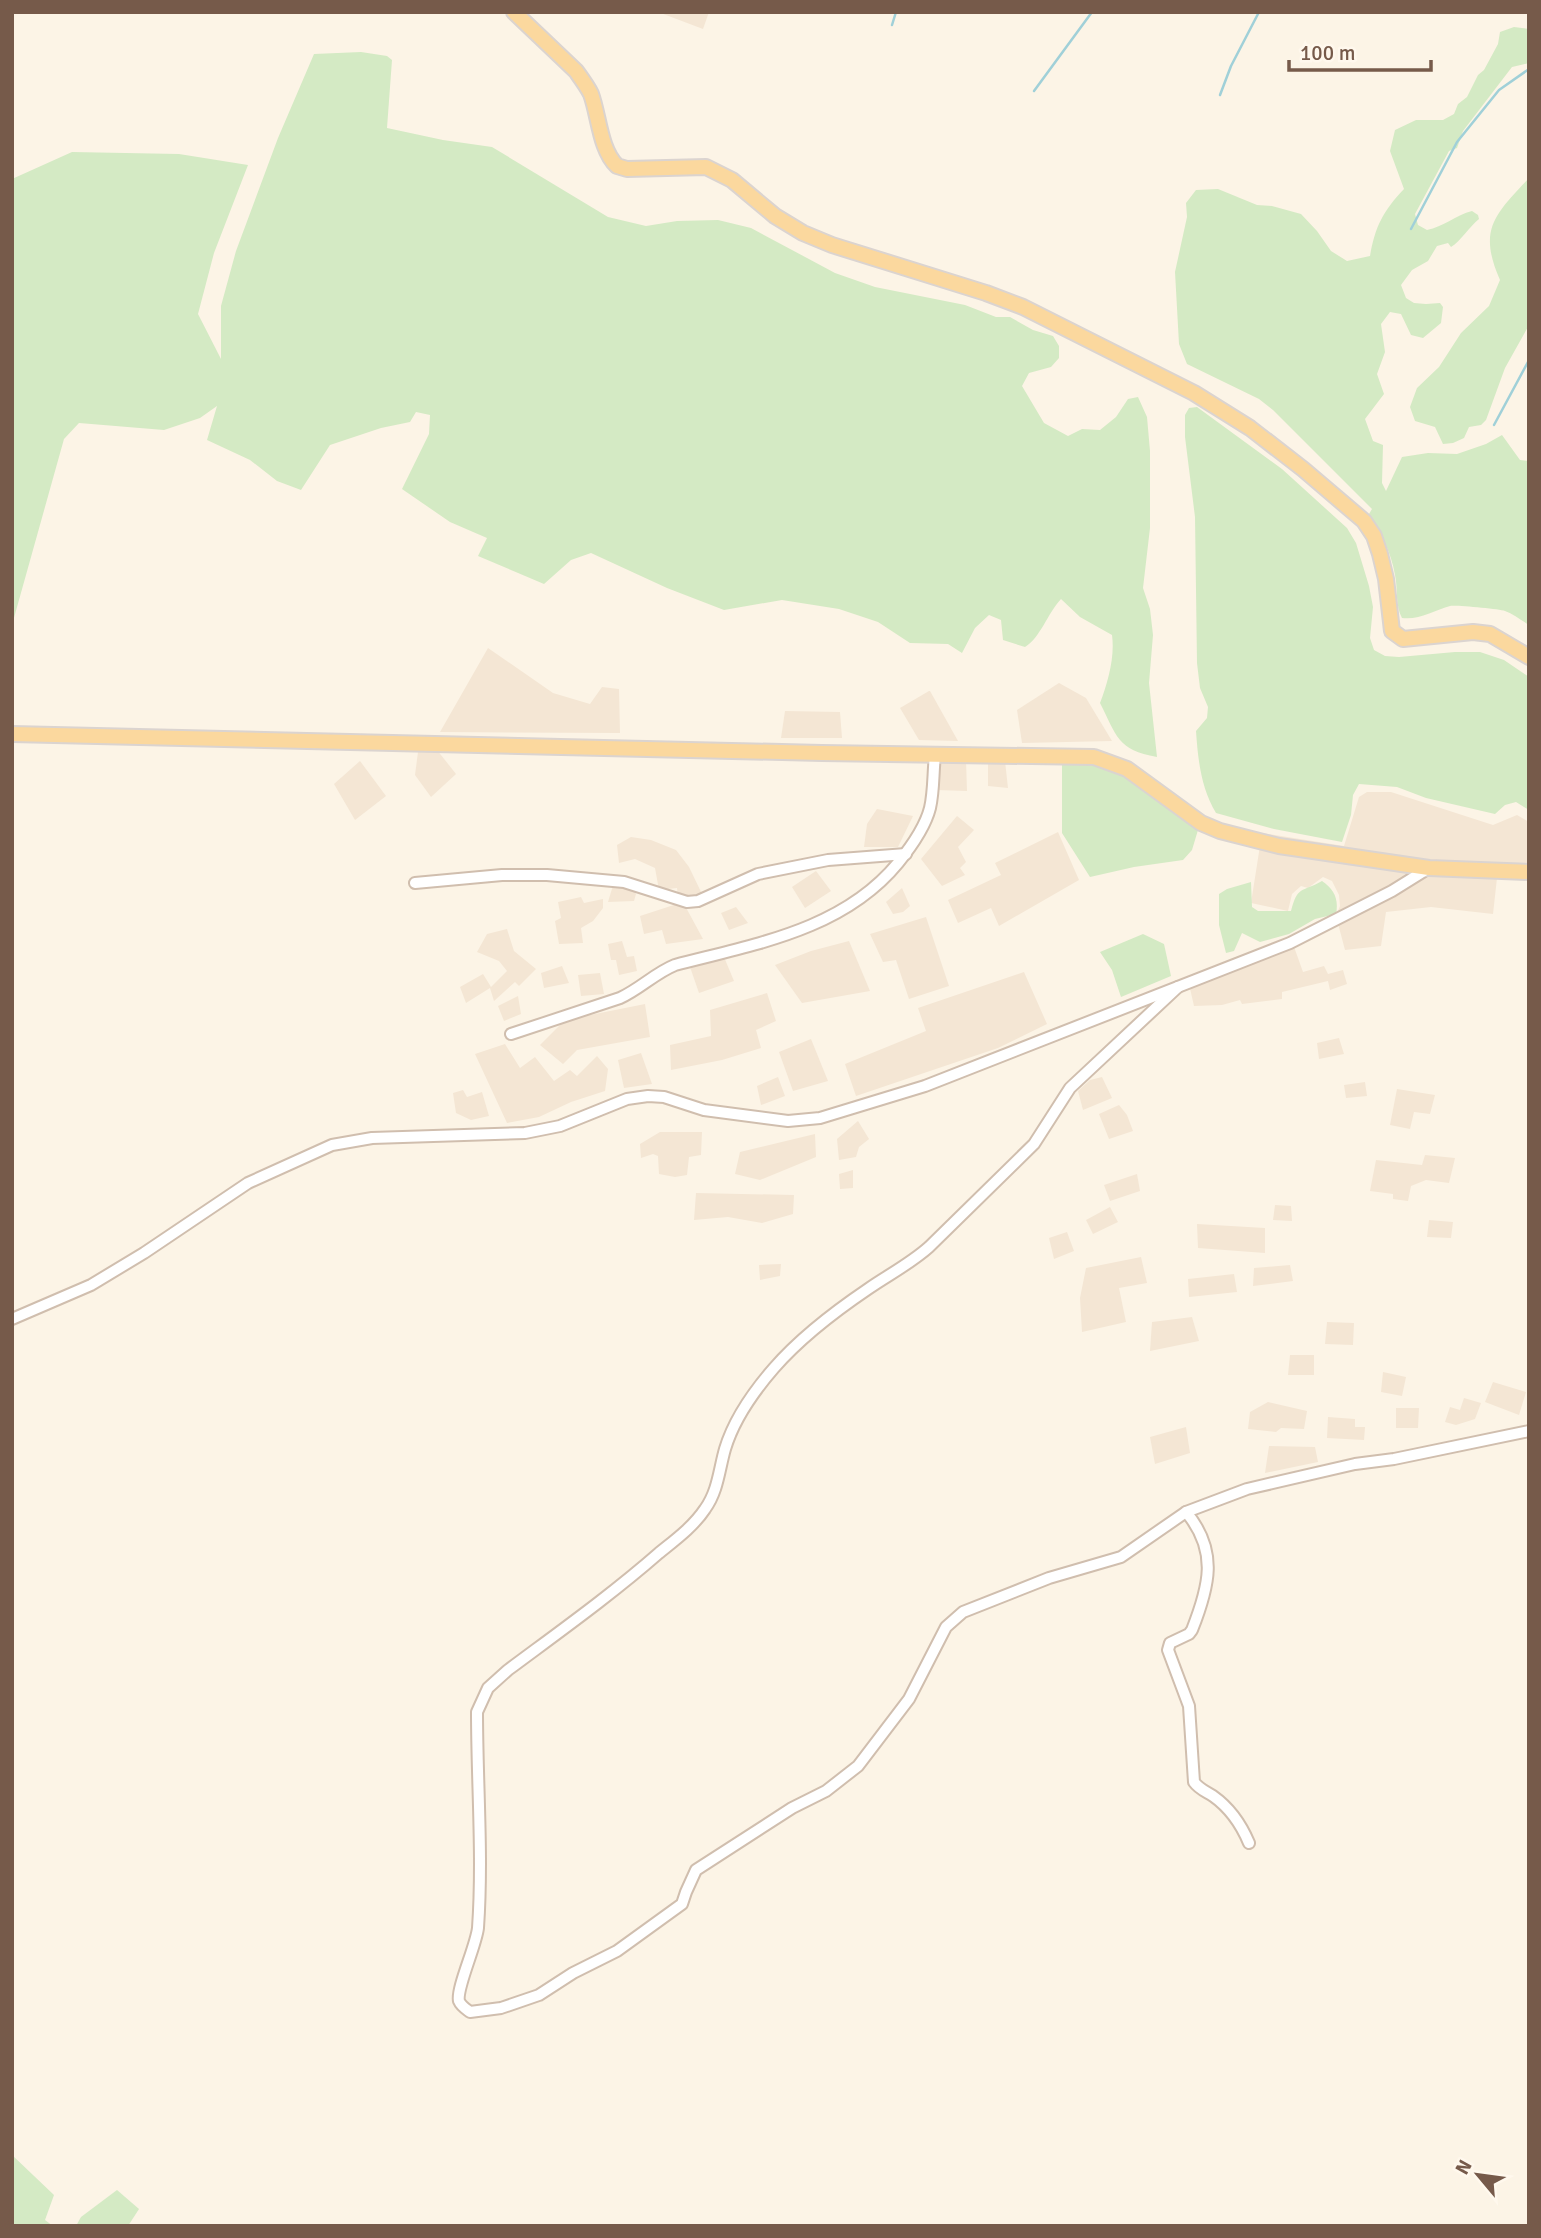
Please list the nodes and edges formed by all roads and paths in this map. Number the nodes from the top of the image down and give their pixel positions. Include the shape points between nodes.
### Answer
1 (514, 12) edge
2 (1529, 657) edge
3 (12, 734) edge
4 (935, 755) junction
5 (906, 854) junction
6 (1429, 868) junction
7 (1529, 872) edge
8 (415, 883) dead end
9 (1178, 987) junction
10 (511, 1034) dead end
11 (12, 1319) edge
12 (1529, 1431) edge
13 (1186, 1512) junction
14 (1249, 1843) dead end

1 - 2 main road via 584,82 617,166 706,167 732,180 803,233 1023,307 1161,374 1250,428 1364,521 1380,554 1396,636 1482,633
3 - 4 main road
4 - 5 street via 930,808
4 - 6 main road via 1094,757 1127,769 1200,822 1220,831 1279,846
5 - 8 street via 828,860 758,874 687,902 624,882 547,875
5 - 10 street via 883,882 824,920 783,937 675,965 620,998
6 - 7 main road
6 - 9 street via 1292,942
9 - 11 street via 925,1086 820,1118 788,1121 704,1110 648,1096 525,1133 372,1138 332,1145 248,1183 91,1286
9 - 13 street via 1070,1088 1034,1144 929,1247 810,1331 775,1366 741,1416 726,1448 712,1499 689,1528 488,1688 477,1712 478,1924 458,2000 470,2012 501,2008 539,1996 617,1951 682,1904 696,1870 858,1766 909,1699 946,1626 963,1612 1049,1578 1121,1557
12 - 13 street via 1354,1464 1217,1499
13 - 14 street via 1206,1547 1208,1587 1192,1630 1170,1643 1168,1650 1189,1706 1194,1782 1228,1810

